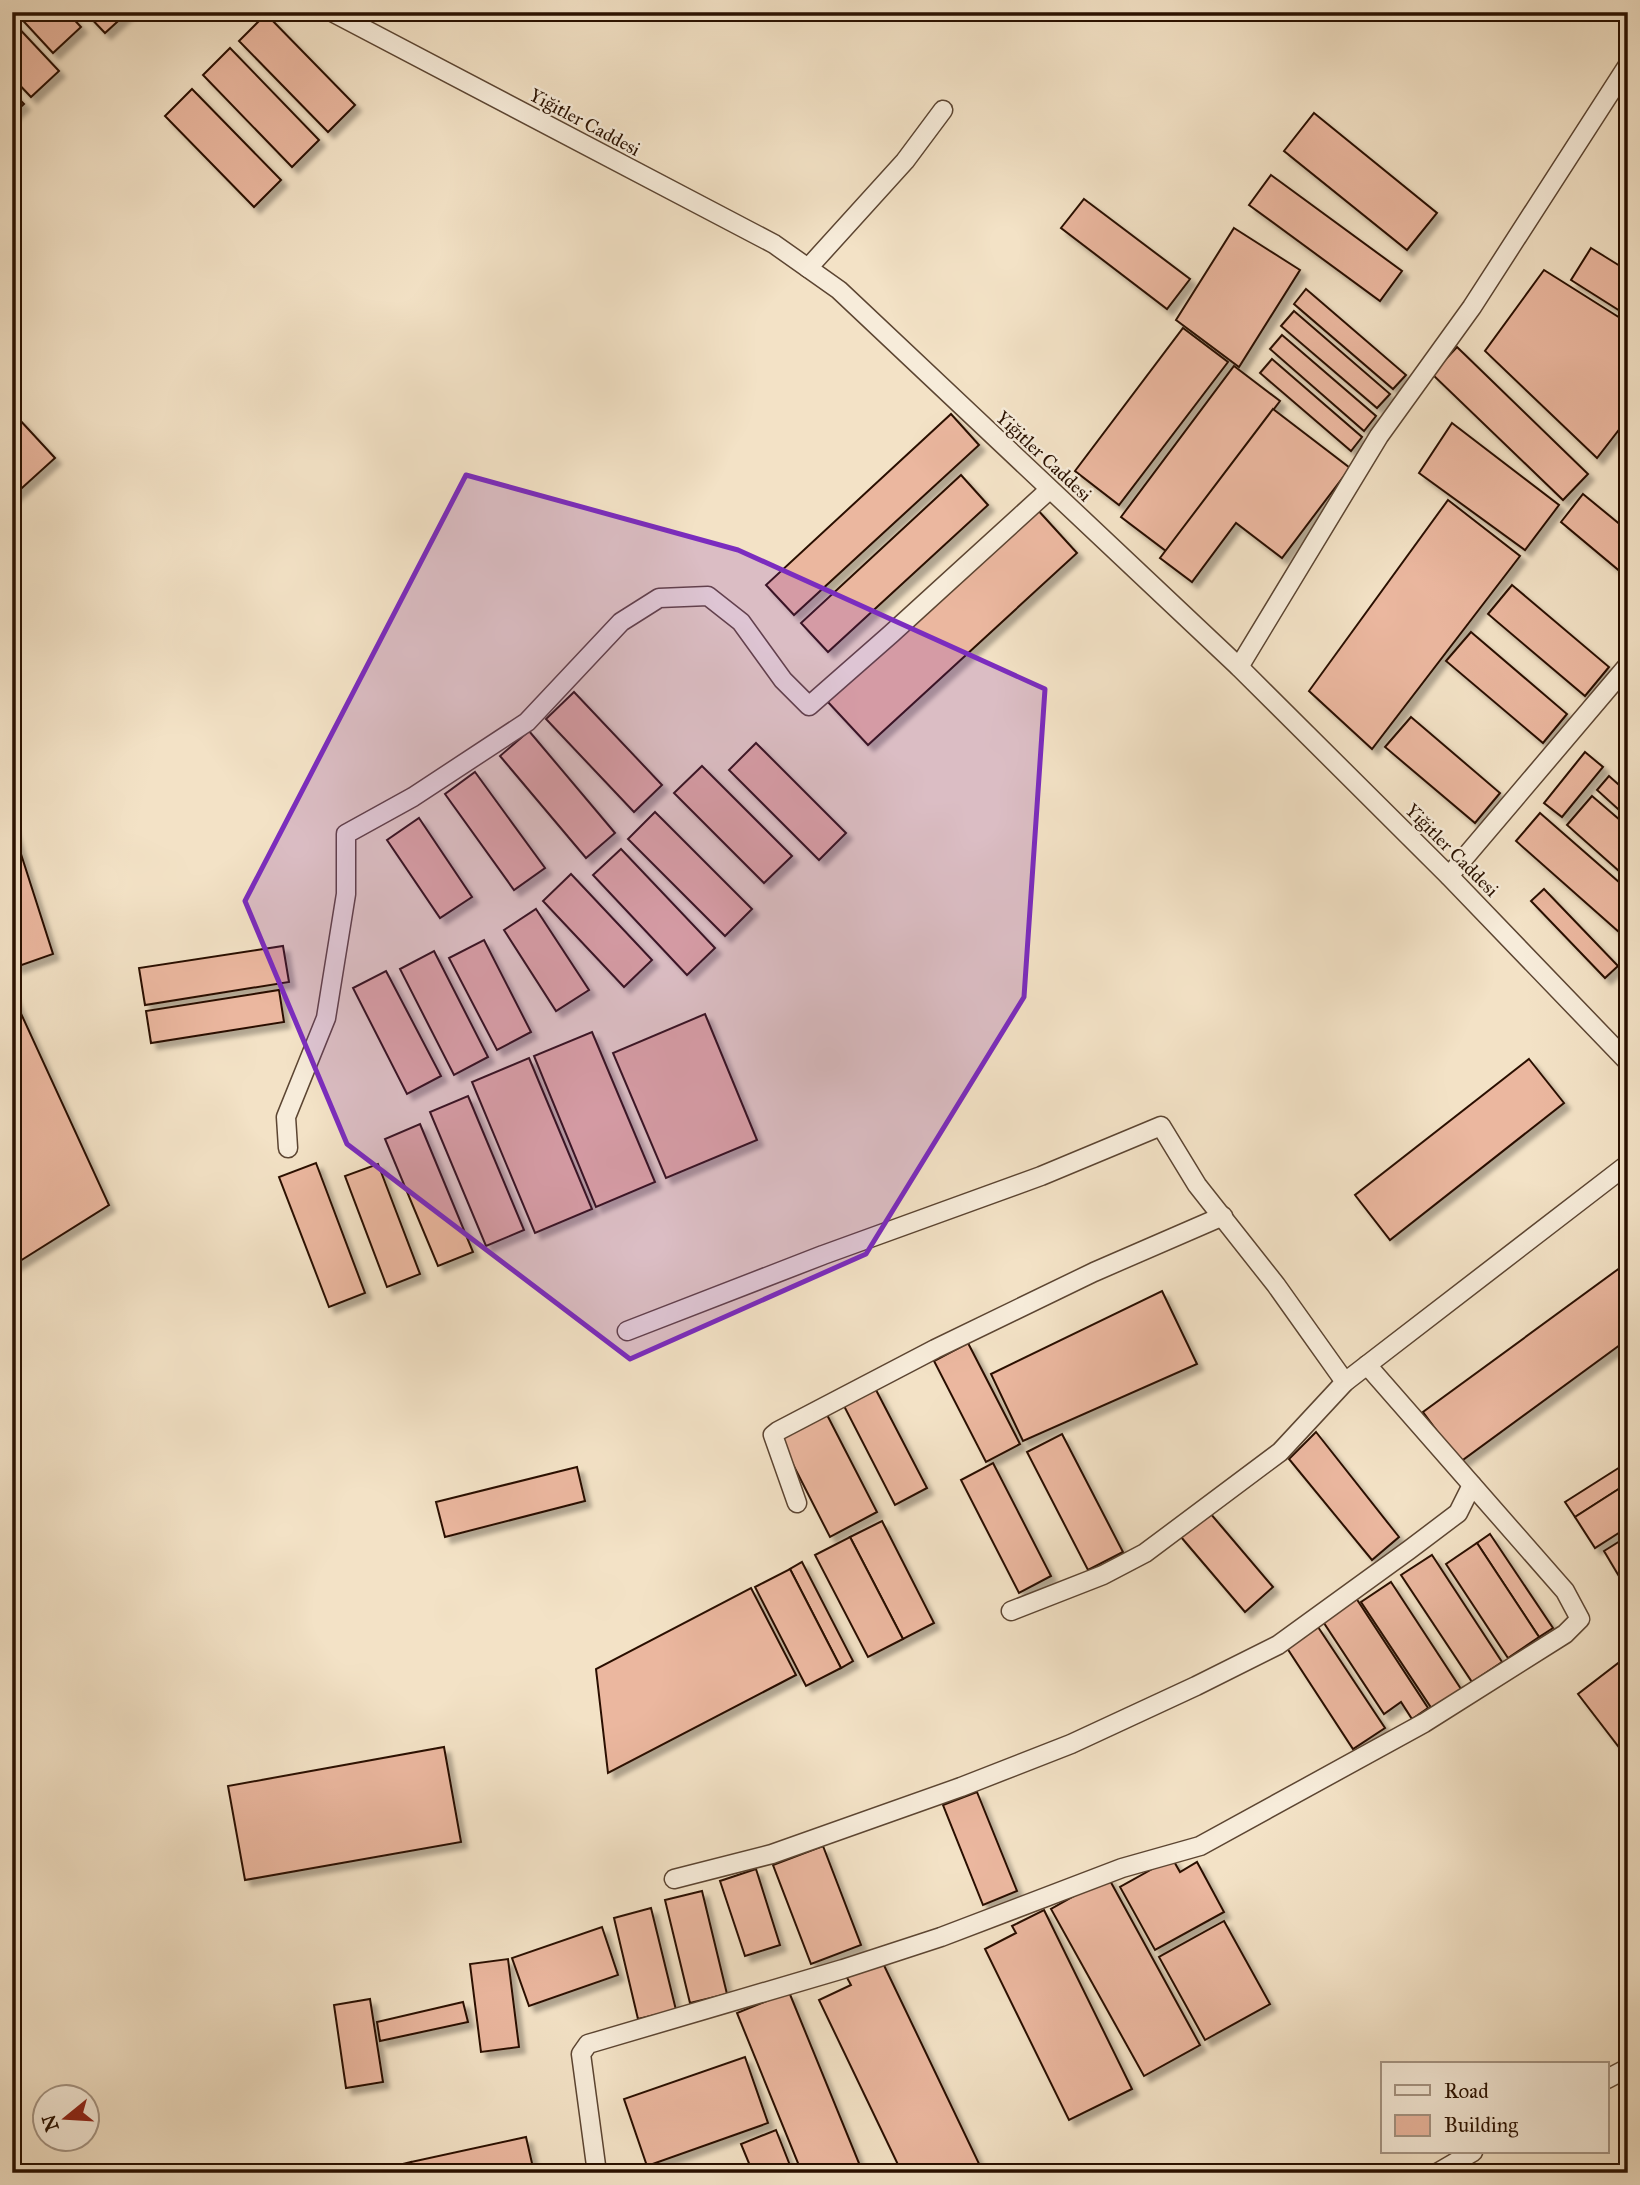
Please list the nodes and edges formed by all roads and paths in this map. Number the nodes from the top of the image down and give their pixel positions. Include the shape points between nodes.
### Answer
1 (332, 12) edge
2 (1628, 65) edge
3 (943, 110) dead end
4 (808, 268) junction
5 (1049, 490) junction
6 (1628, 665) edge
7 (1239, 667) junction
8 (1449, 876) junction
9 (1628, 1062) edge
10 (288, 1149) dead end
11 (1628, 1164) edge
12 (1223, 1216) junction
13 (627, 1331) dead end
14 (1367, 1365) junction
15 (1345, 1382) junction
16 (1472, 1486) junction
17 (797, 1503) dead end
18 (1011, 1611) dead end
19 (674, 1879) dead end
20 (1628, 2068) edge
21 (1608, 2079) edge
22 (1470, 2154) edge
23 (597, 2173) edge
24 (1437, 2173) edge

1 - 4 street, Yiğitler Caddesi via 774,244
2 - 7 street via 1472,307 1379,436
3 - 4 street via 905,161
4 - 5 street, Yiğitler Caddesi via 839,290
5 - 7 street, Yiğitler Caddesi
5 - 10 street via 809,706 783,680 741,622 708,596 659,598 621,622 527,722 413,797 345,834 346,894 326,1018 286,1116
6 - 8 street
7 - 8 street, Yiğitler Caddesi
8 - 9 street, Yiğitler Caddesi
11 - 14 street
12 - 13 street via 1161,1126 1041,1177
12 - 15 street
12 - 17 street via 1094,1272 778,1431 773,1435
14 - 15 street
14 - 16 street
15 - 18 street via 1280,1452 1145,1553 1103,1575
16 - 19 street via 1458,1513 1278,1645 1196,1686 1072,1744 961,1787 772,1854
16 - 23 street via 1565,1591 1580,1619 1565,1634 1424,1723 1200,1846 1122,1868 843,1969 588,2044 581,2054
20 - 21 street
22 - 24 street

